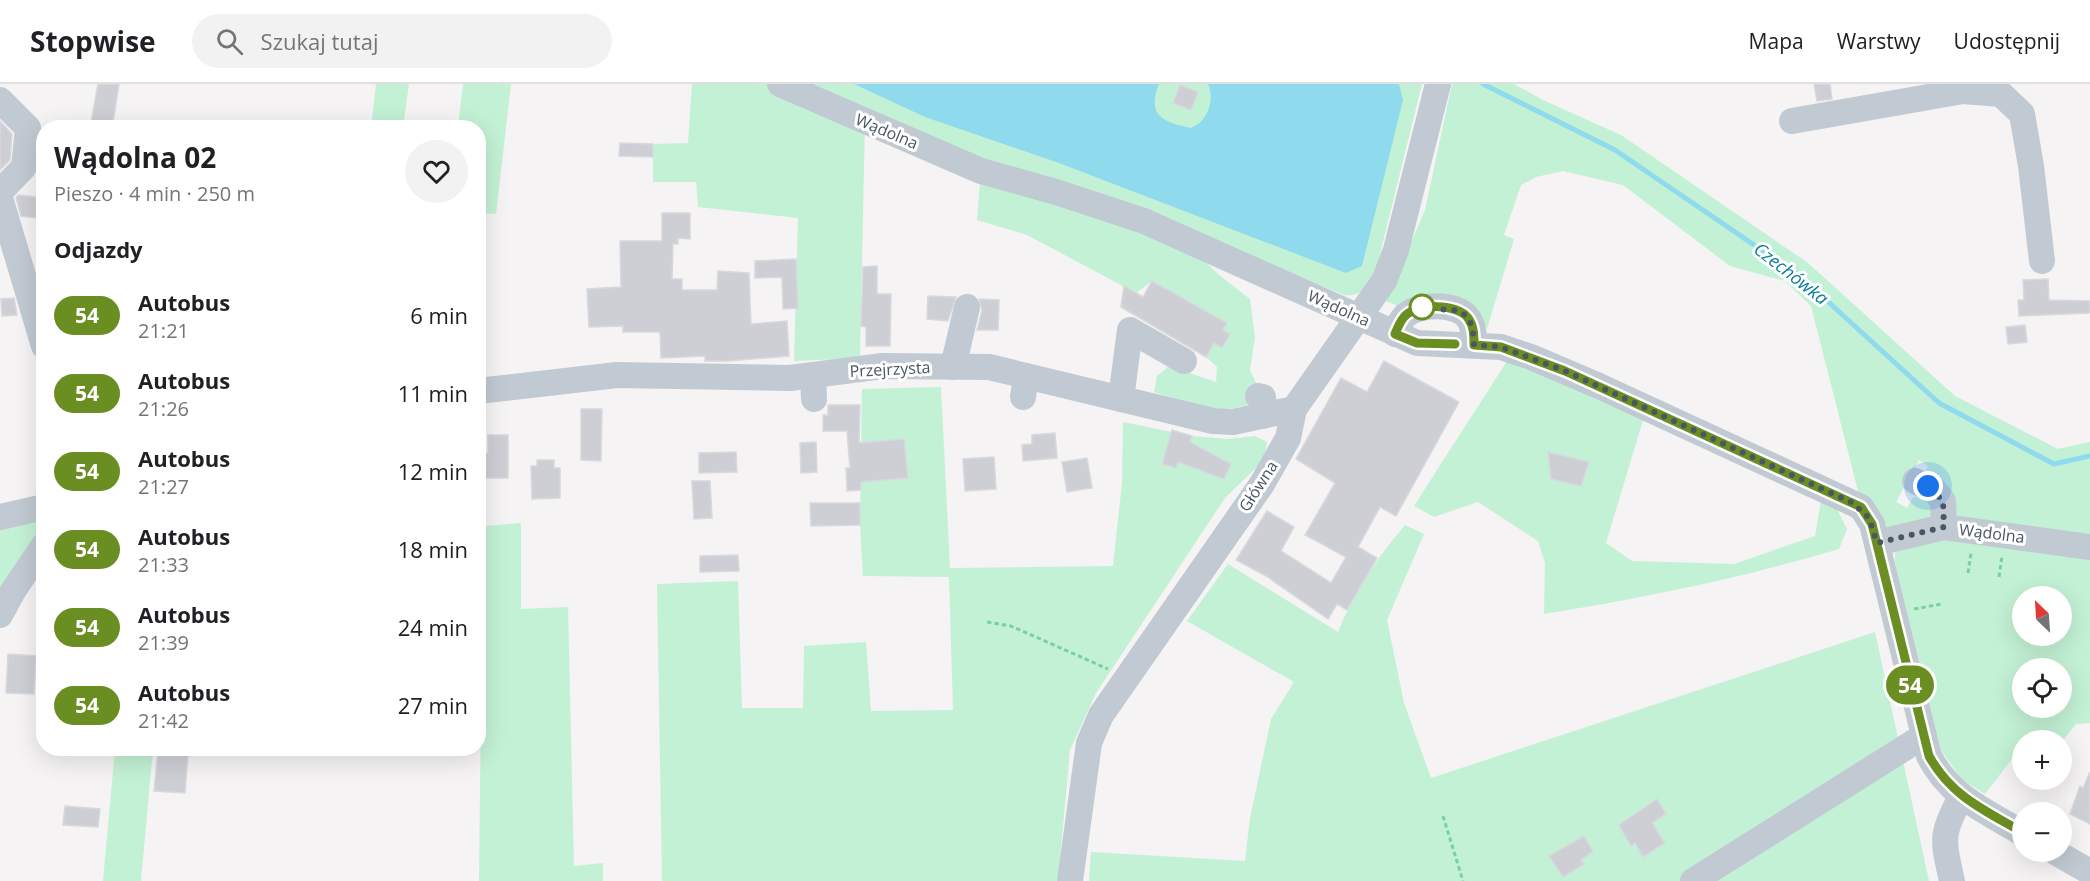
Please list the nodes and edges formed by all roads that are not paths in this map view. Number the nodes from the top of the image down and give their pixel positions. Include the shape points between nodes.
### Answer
1 (780, 84) edge
2 (1438, 84) edge
3 (1963, 88) edge
4 (0, 100) edge
5 (1792, 121) dead end
6 (0, 192) edge
7 (0, 198) edge
8 (2042, 261) dead end
9 (967, 307) dead end
10 (1360, 318) junction
11 (36, 319) edge
12 (1395, 334) junction
13 (1474, 345) junction
14 (1184, 361) dead end
15 (959, 374) junction
16 (486, 389) edge
17 (1116, 398) junction
18 (1294, 409) junction
19 (1130, 423) dead end
20 (1915, 481) dead end
21 (36, 509) edge
22 (0, 517) edge
23 (1944, 527) junction
24 (1877, 543) junction
25 (2090, 547) edge
26 (36, 556) edge
27 (0, 615) edge
28 (1922, 737) junction
29 (1961, 797) junction
30 (2012, 826) edge
31 (2072, 862) edge
32 (2090, 873) edge
33 (1070, 881) edge
34 (1693, 881) edge
35 (1952, 881) edge

1 - 10 street, Wądolna via 981,171 1144,221
2 - 10 street, Główna via 1396,250 1384,281
3 - 5 street
3 - 8 street via 2001,94 2022,114
4 - 6 street via 28,128 24,166
7 - 11 street
9 - 15 street
10 - 12 street, Wądolna
10 - 18 street, Główna via 1333,350
12 - 13 street, Wądolna via 1417,343
12 - 13 street via 1404,316 1420,307 1456,309 1473,328
13 - 24 street, Wądolna via 1501,347 1550,365 1853,503 1869,518
14 - 17 street via 1130,330
15 - 16 street, Przejrzysta via 922,377 883,366 813,387 790,378 617,375
15 - 17 street, Przejrzysta via 989,367 1024,386
17 - 18 street, Przejrzysta via 1213,421 1233,422 1260,406
17 - 19 street
18 - 33 street, Główna via 1288,438 1262,484 1101,715 1089,743
20 - 23 street via 1934,490 1943,501
21 - 22 street
23 - 24 street, Wądolna
23 - 25 street, Wądolna
24 - 28 street
26 - 27 street
28 - 29 street via 1934,765
28 - 34 street
29 - 30 street
29 - 35 street via 1944,830
31 - 32 street

